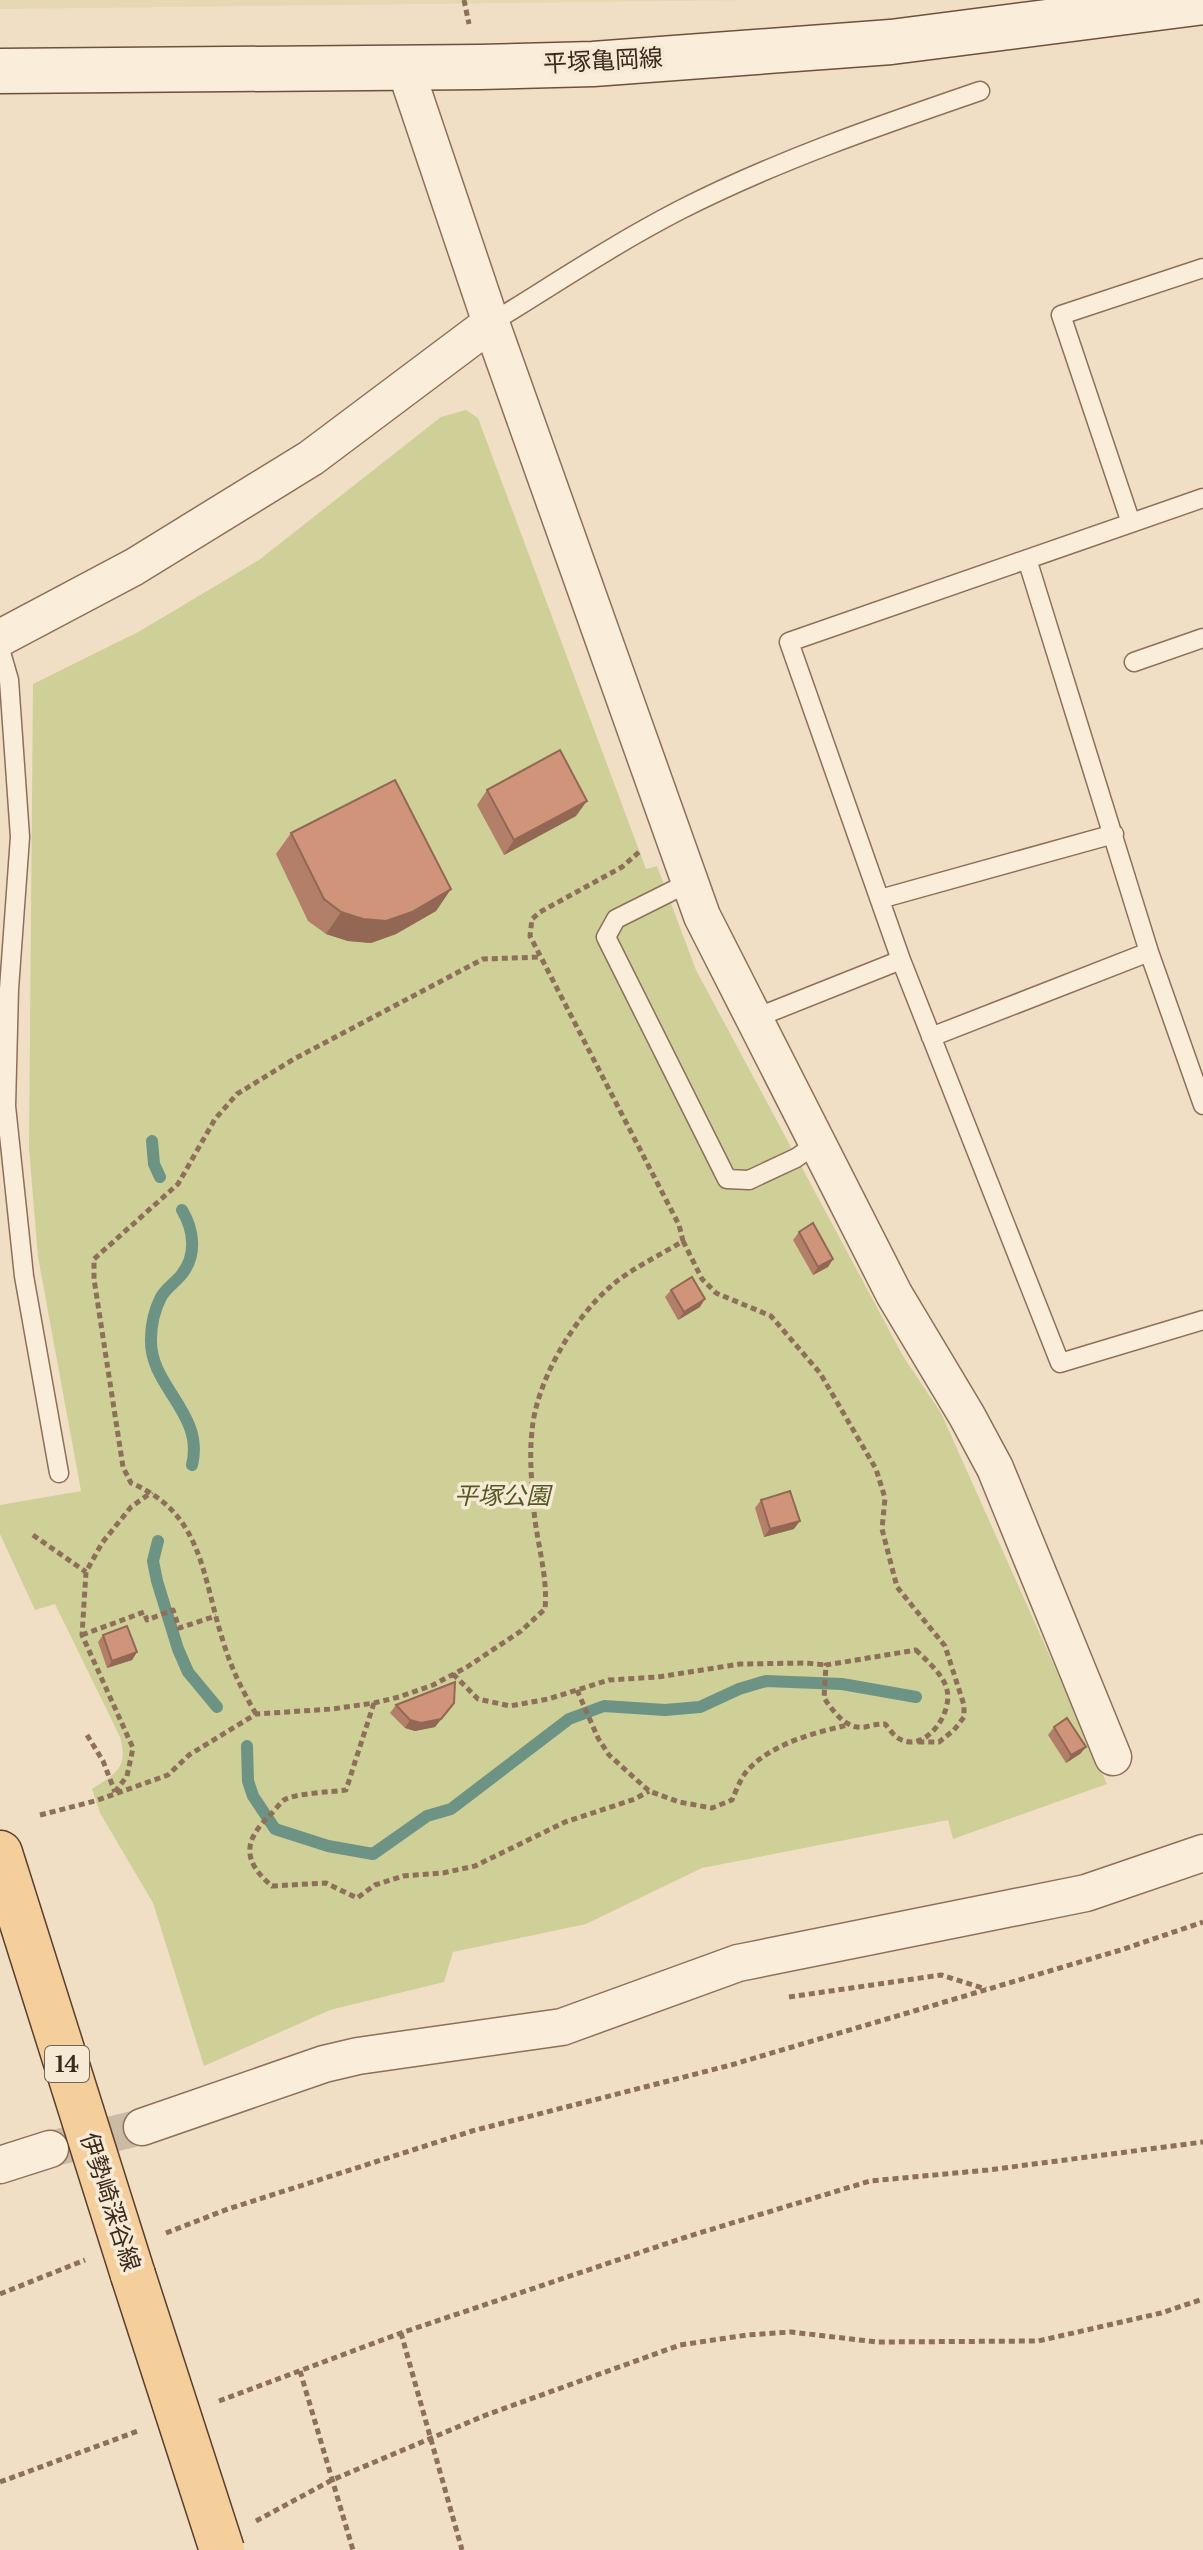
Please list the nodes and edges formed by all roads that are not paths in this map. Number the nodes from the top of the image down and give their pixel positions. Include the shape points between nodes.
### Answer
1 (1203, 2) edge
2 (405, 68) junction
3 (0, 71) edge
4 (980, 91) dead end
5 (1203, 268) edge
6 (491, 323) junction
7 (1203, 498) edge
8 (1131, 523) junction
9 (1027, 559) junction
10 (0, 638) edge
11 (1203, 638) edge
12 (0, 649) edge
13 (1134, 662) dead end
14 (1114, 834) junction
15 (690, 882) junction
16 (880, 899) junction
17 (1149, 952) junction
18 (901, 960) junction
19 (753, 1019) junction
20 (931, 1037) junction
21 (1203, 1105) edge
22 (816, 1144) junction
23 (1203, 1320) edge
24 (59, 1473) dead end
25 (1113, 1757) dead end
26 (0, 1853) edge
27 (1203, 1853) edge
28 (142, 2127) tunnel mouth
29 (50, 2149) tunnel mouth
30 (0, 2165) edge
31 (235, 2538) edge

1 - 2 main road, 平塚亀岡線 via 891,42 593,64
2 - 3 main road, 平塚亀岡線
2 - 6 street
4 - 6 lane via 754,174 601,254
5 - 8 lane via 1061,315
6 - 10 street via 311,458 134,567
6 - 15 street
7 - 8 lane
8 - 9 lane
9 - 14 lane
9 - 16 lane via 789,642
11 - 13 lane
12 - 24 lane via 9,680 20,837 6,1106 24,1276
14 - 16 lane
14 - 17 lane
15 - 19 street
15 - 22 lane via 616,919 606,937 727,1179 749,1180
16 - 18 lane
17 - 20 lane
17 - 21 lane
18 - 19 lane
18 - 20 lane
19 - 22 street
20 - 23 lane via 1060,1363
22 - 25 street via 894,1294 995,1468
26 - 31 main road, 伊勢崎深谷線 / 14, bridge via 133,2275
27 - 28 street via 1086,1893 738,1963 562,2027 324,2064
29 - 30 street

